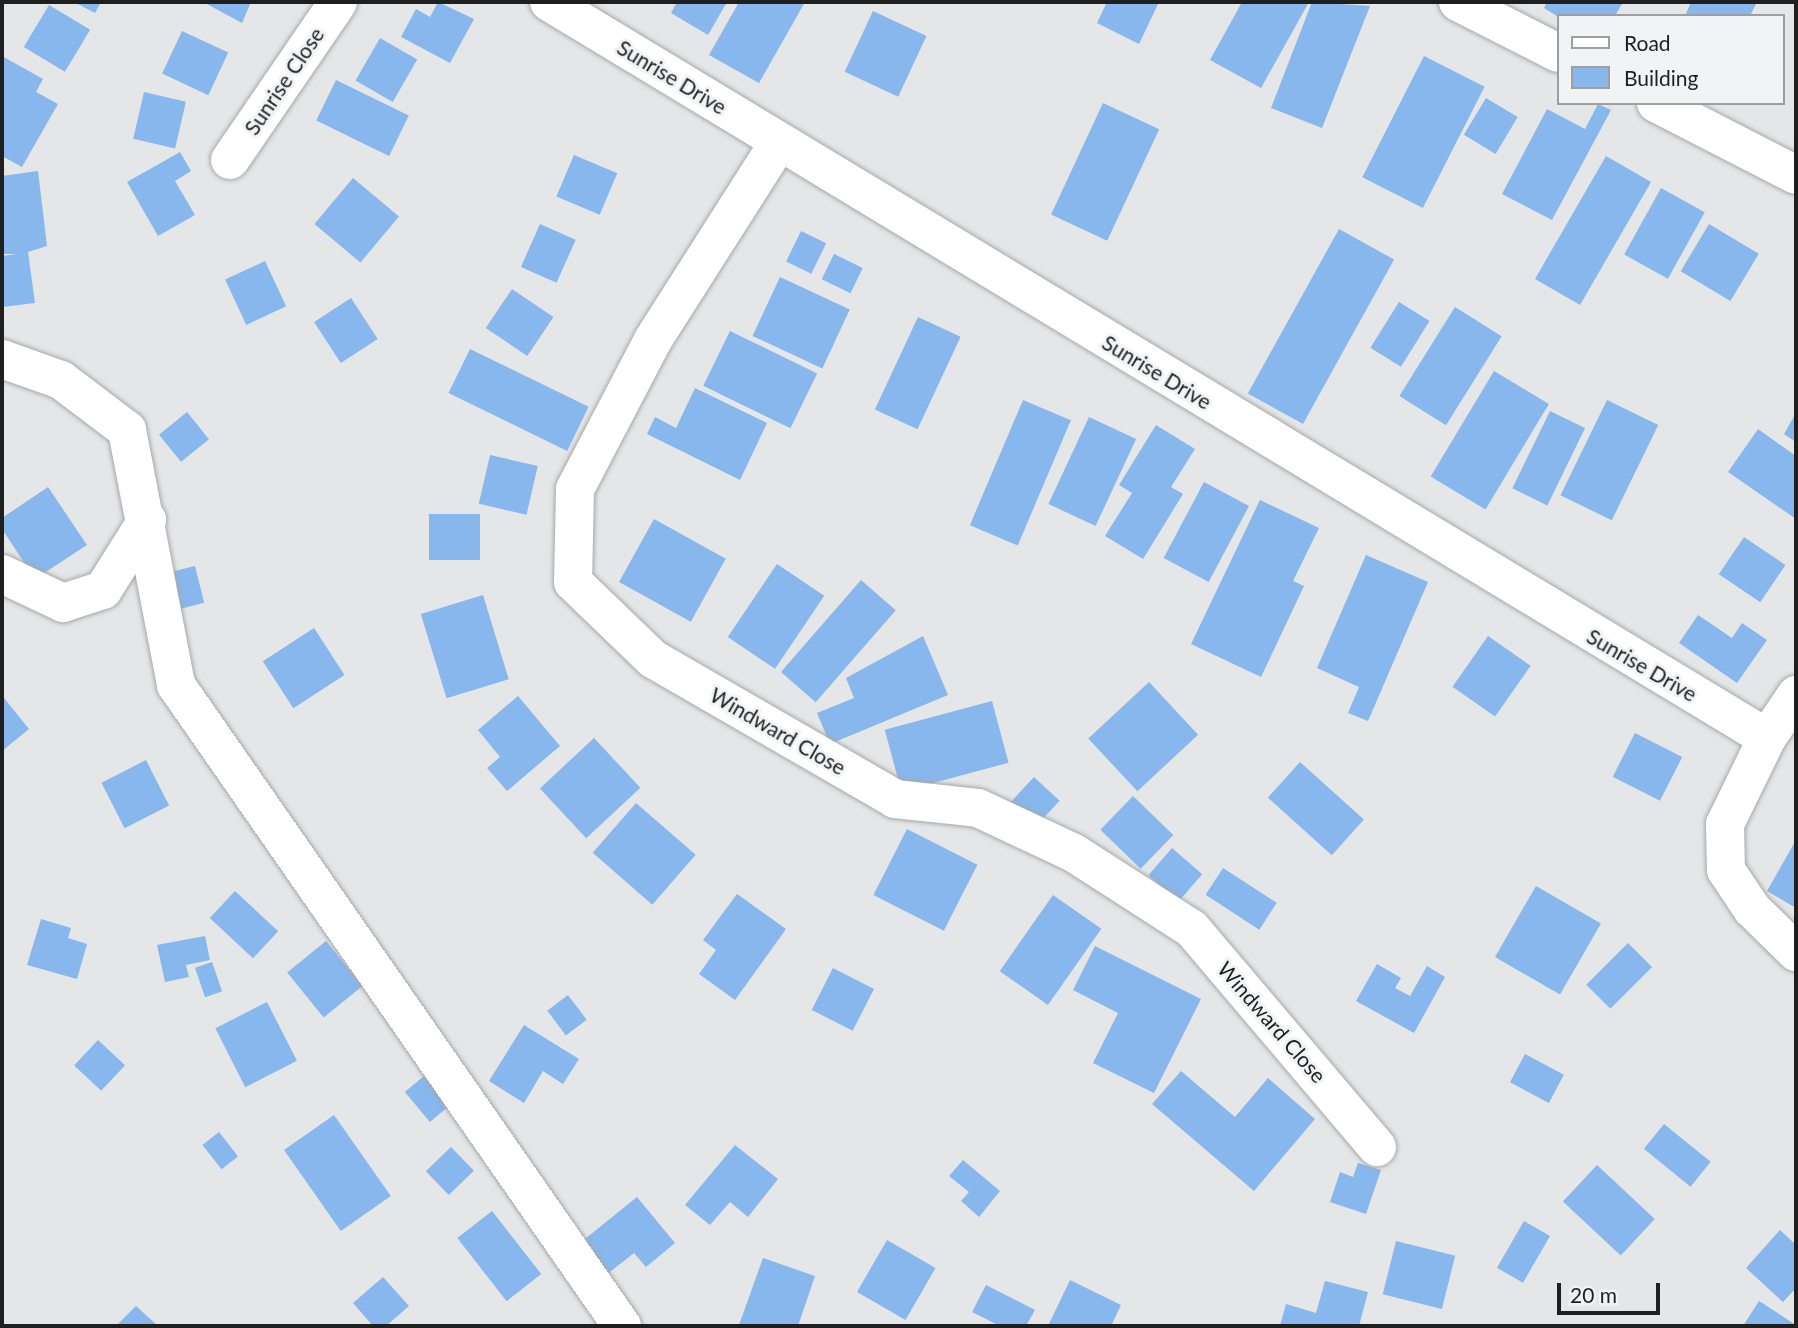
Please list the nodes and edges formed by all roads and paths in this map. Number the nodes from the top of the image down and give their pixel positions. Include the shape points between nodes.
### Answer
1 (338, 2) edge
2 (549, 2) edge
3 (1458, 2) edge
4 (1556, 52) edge
5 (1660, 105) edge
6 (779, 142) junction
7 (230, 160) dead end
8 (1796, 175) edge
9 (2, 359) edge
10 (147, 538) junction
11 (2, 574) edge
12 (1796, 695) edge
13 (1767, 738) junction
14 (1796, 952) edge
15 (1377, 1147) dead end
16 (622, 1326) edge

1 - 7 street, Sunrise Close
2 - 6 street, Sunrise Drive
3 - 4 street
5 - 8 street
6 - 13 street, Sunrise Drive
6 - 15 street, Windward Close via 653,340 575,489 573,582 653,659 895,799 978,808 1074,852 1192,929
9 - 10 street via 61,380 127,430
10 - 11 street via 103,590 62,603
10 - 16 street via 176,685
12 - 13 street
13 - 14 street via 1725,824 1726,870 1752,909

